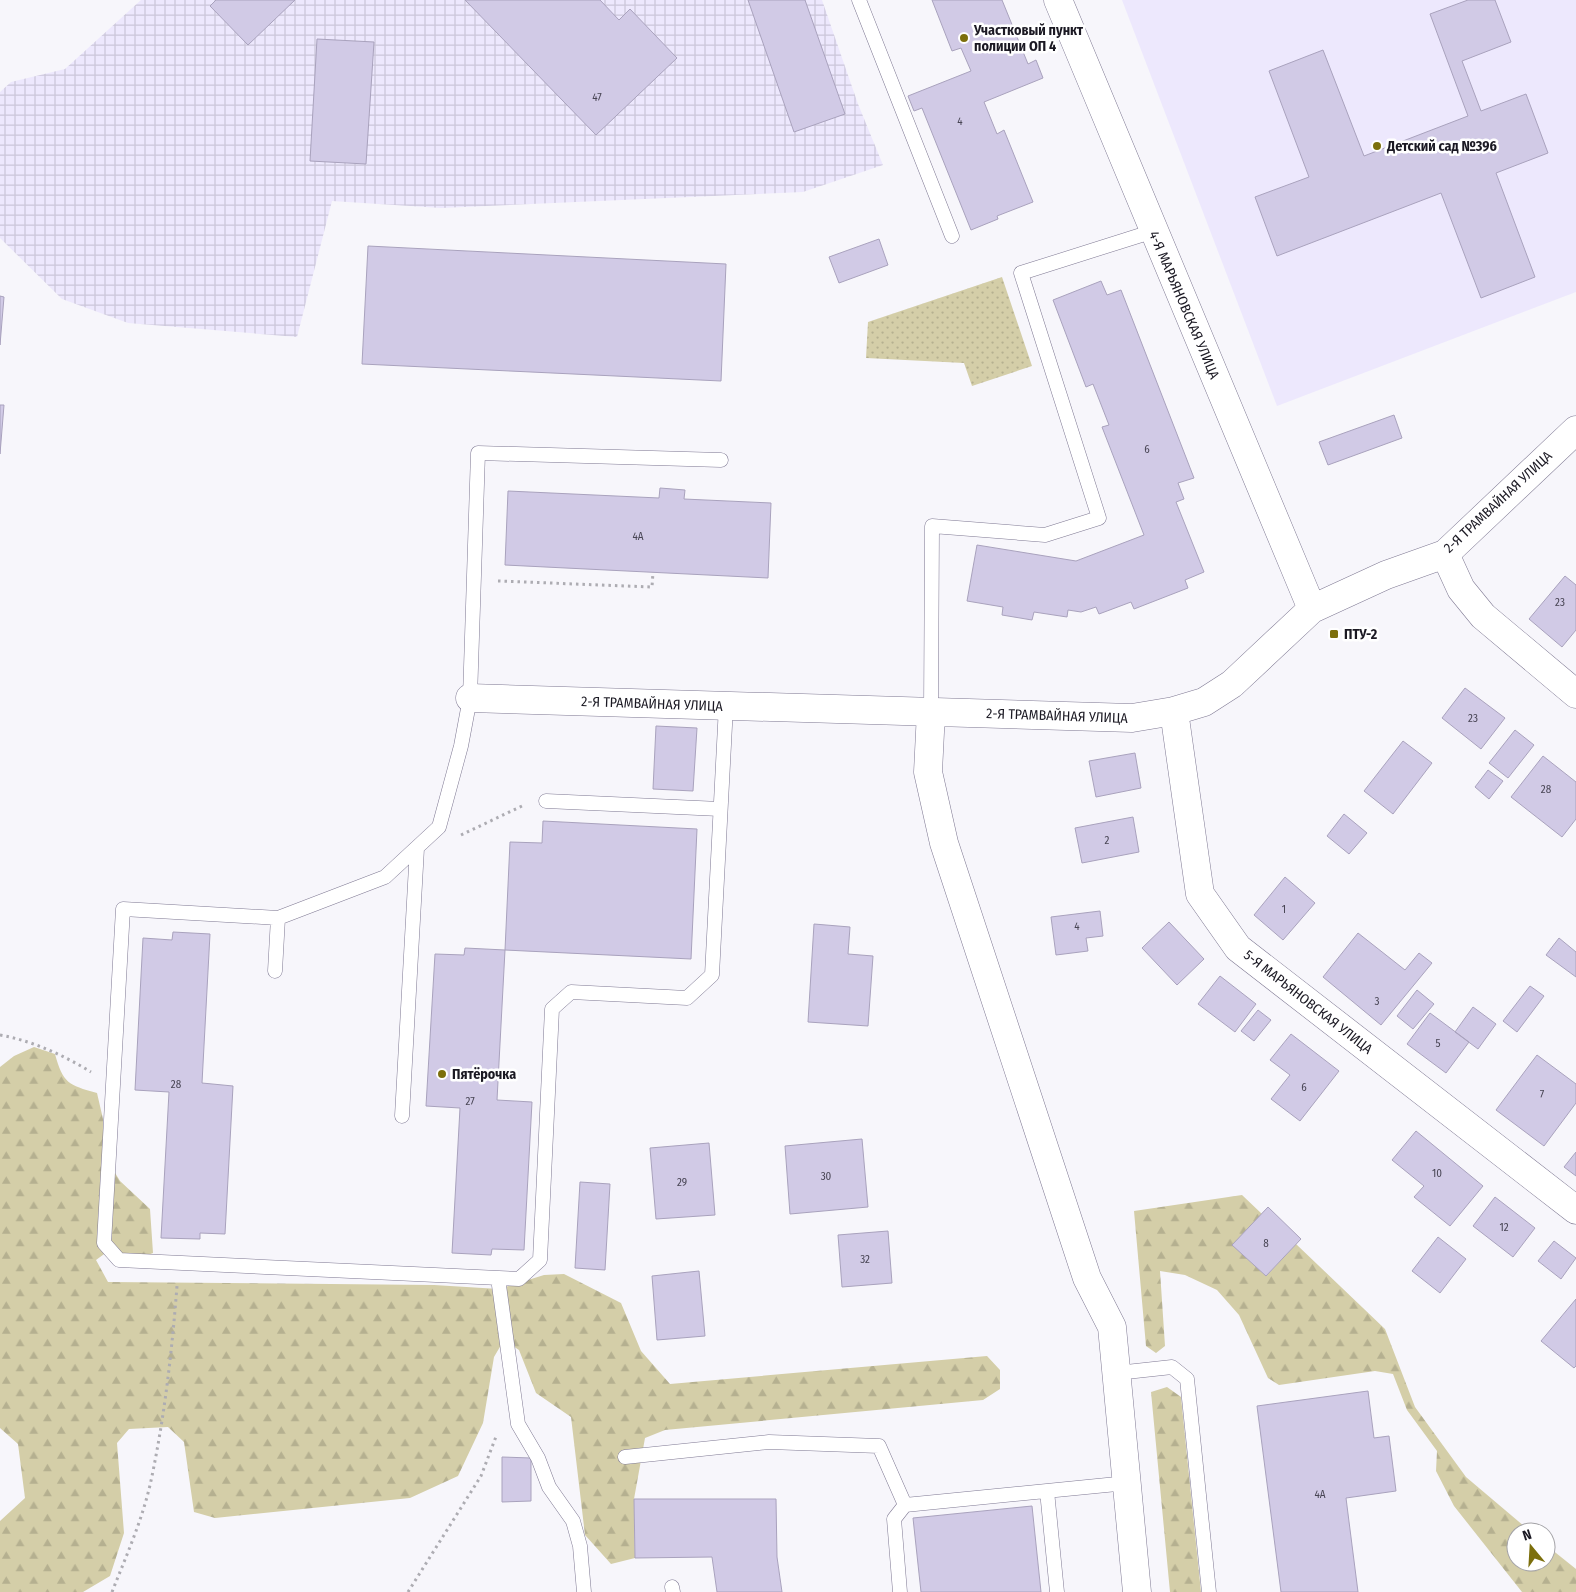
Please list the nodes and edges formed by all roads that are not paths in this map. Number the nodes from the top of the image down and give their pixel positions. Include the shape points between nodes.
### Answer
1 (859, 0) edge
2 (1058, 0) edge
3 (1154, 231) junction
4 (952, 236) dead end
5 (1576, 430) edge
6 (721, 460) dead end
7 (1445, 554) junction
8 (1312, 609) junction
9 (1576, 694) edge
10 (470, 698) junction
11 (726, 706) junction
12 (1174, 711) junction
13 (931, 712) junction
14 (546, 801) road end
15 (720, 809) junction
16 (417, 848) junction
17 (278, 918) junction
18 (275, 971) dead end
19 (402, 1116) dead end
20 (1576, 1210) edge
21 (498, 1278) junction
22 (1116, 1373) junction
23 (625, 1457) dead end
24 (1127, 1483) junction
25 (1048, 1491) junction
26 (905, 1505) junction
27 (584, 1592) edge
28 (900, 1592) edge
29 (1057, 1592) edge
30 (1137, 1592) edge
31 (1209, 1592) edge

1 - 4 lane
2 - 3 street, 4-Я МАРЬЯНОВСКАЯ УЛИЦА
3 - 8 street, 4-Я МАРЬЯНОВСКАЯ УЛИЦА
3 - 13 lane via 1021,273 1099,518 1045,535 932,526
5 - 7 street, 2-Я ТРАМВАЙНАЯ УЛИЦА
6 - 10 lane via 478,453
7 - 8 street, 2-Я ТРАМВАЙНАЯ УЛИЦА via 1386,574
7 - 9 street via 1461,589 1483,616
8 - 12 street, 2-Я ТРАМВАЙНАЯ УЛИЦА via 1232,684 1204,702
10 - 11 street, 2-Я ТРАМВАЙНАЯ УЛИЦА
10 - 16 lane via 439,827
11 - 13 street, 2-Я ТРАМВАЙНАЯ УЛИЦА
11 - 15 lane
12 - 13 street, 2-Я ТРАМВАЙНАЯ УЛИЦА via 1132,718
12 - 20 street, 5-Я МАРЬЯНОВСКАЯ УЛИЦА via 1200,894 1238,948
13 - 22 street via 928,772 944,843 1087,1278 1112,1327
14 - 15 lane
15 - 21 lane via 712,975 687,998 570,992 552,1009 540,1260 519,1279
16 - 17 lane via 385,877
16 - 19 lane
17 - 18 lane
17 - 21 lane via 123,909 104,1243 119,1260
21 - 27 lane via 518,1424 538,1458 549,1488 573,1521 580,1546
22 - 24 street
22 - 31 lane via 1172,1367 1187,1379
23 - 26 lane via 769,1442 879,1446
24 - 25 lane
24 - 30 street
25 - 26 lane
25 - 29 lane
26 - 28 lane via 894,1519

